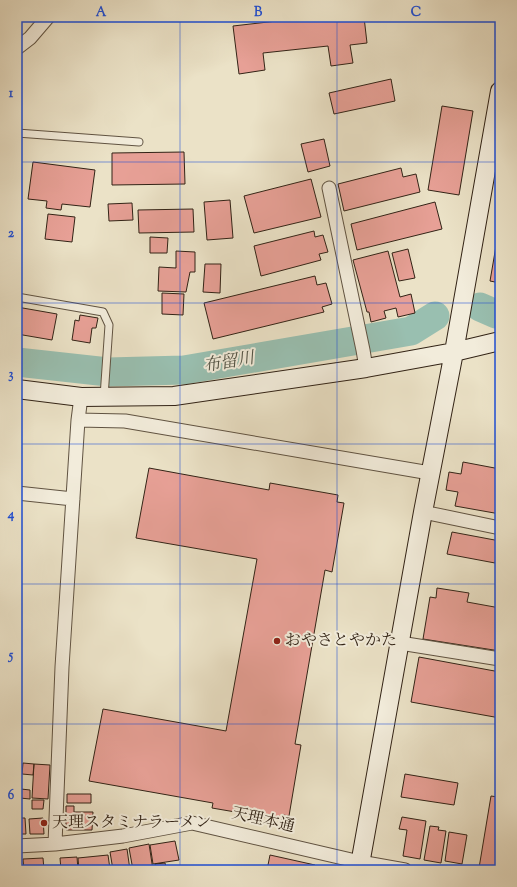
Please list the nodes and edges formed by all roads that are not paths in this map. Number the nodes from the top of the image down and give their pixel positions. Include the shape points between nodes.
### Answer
1 (48, 17) edge
2 (17, 48) edge
3 (500, 91) edge
4 (17, 133) edge
5 (139, 142) dead end
6 (329, 188) dead end
7 (17, 297) edge
8 (500, 341) edge
9 (454, 352) junction
10 (366, 368) junction
11 (17, 389) edge
12 (81, 397) junction
13 (104, 398) junction
14 (78, 420) junction
15 (430, 473) junction
16 (17, 493) edge
17 (73, 499) junction
18 (423, 512) junction
19 (500, 528) edge
20 (400, 643) junction
21 (500, 660) edge
22 (56, 844) junction
23 (17, 846) edge
24 (359, 866) edge
25 (404, 870) edge

1 - 2 street via 30,38
3 - 9 street
4 - 5 lane
6 - 10 street
7 - 13 lane via 103,312 109,326
8 - 9 street
9 - 10 street
9 - 15 street
10 - 13 street via 174,396
11 - 12 street
12 - 13 street
12 - 14 street
14 - 15 street via 125,421
14 - 17 street
15 - 18 street
16 - 17 street
17 - 22 street via 62,667
18 - 19 street
18 - 20 street
20 - 21 street
20 - 24 street
22 - 23 street, 天理本通
22 - 24 street, 天理本通 via 123,836 192,823
24 - 25 street, 天理本通

